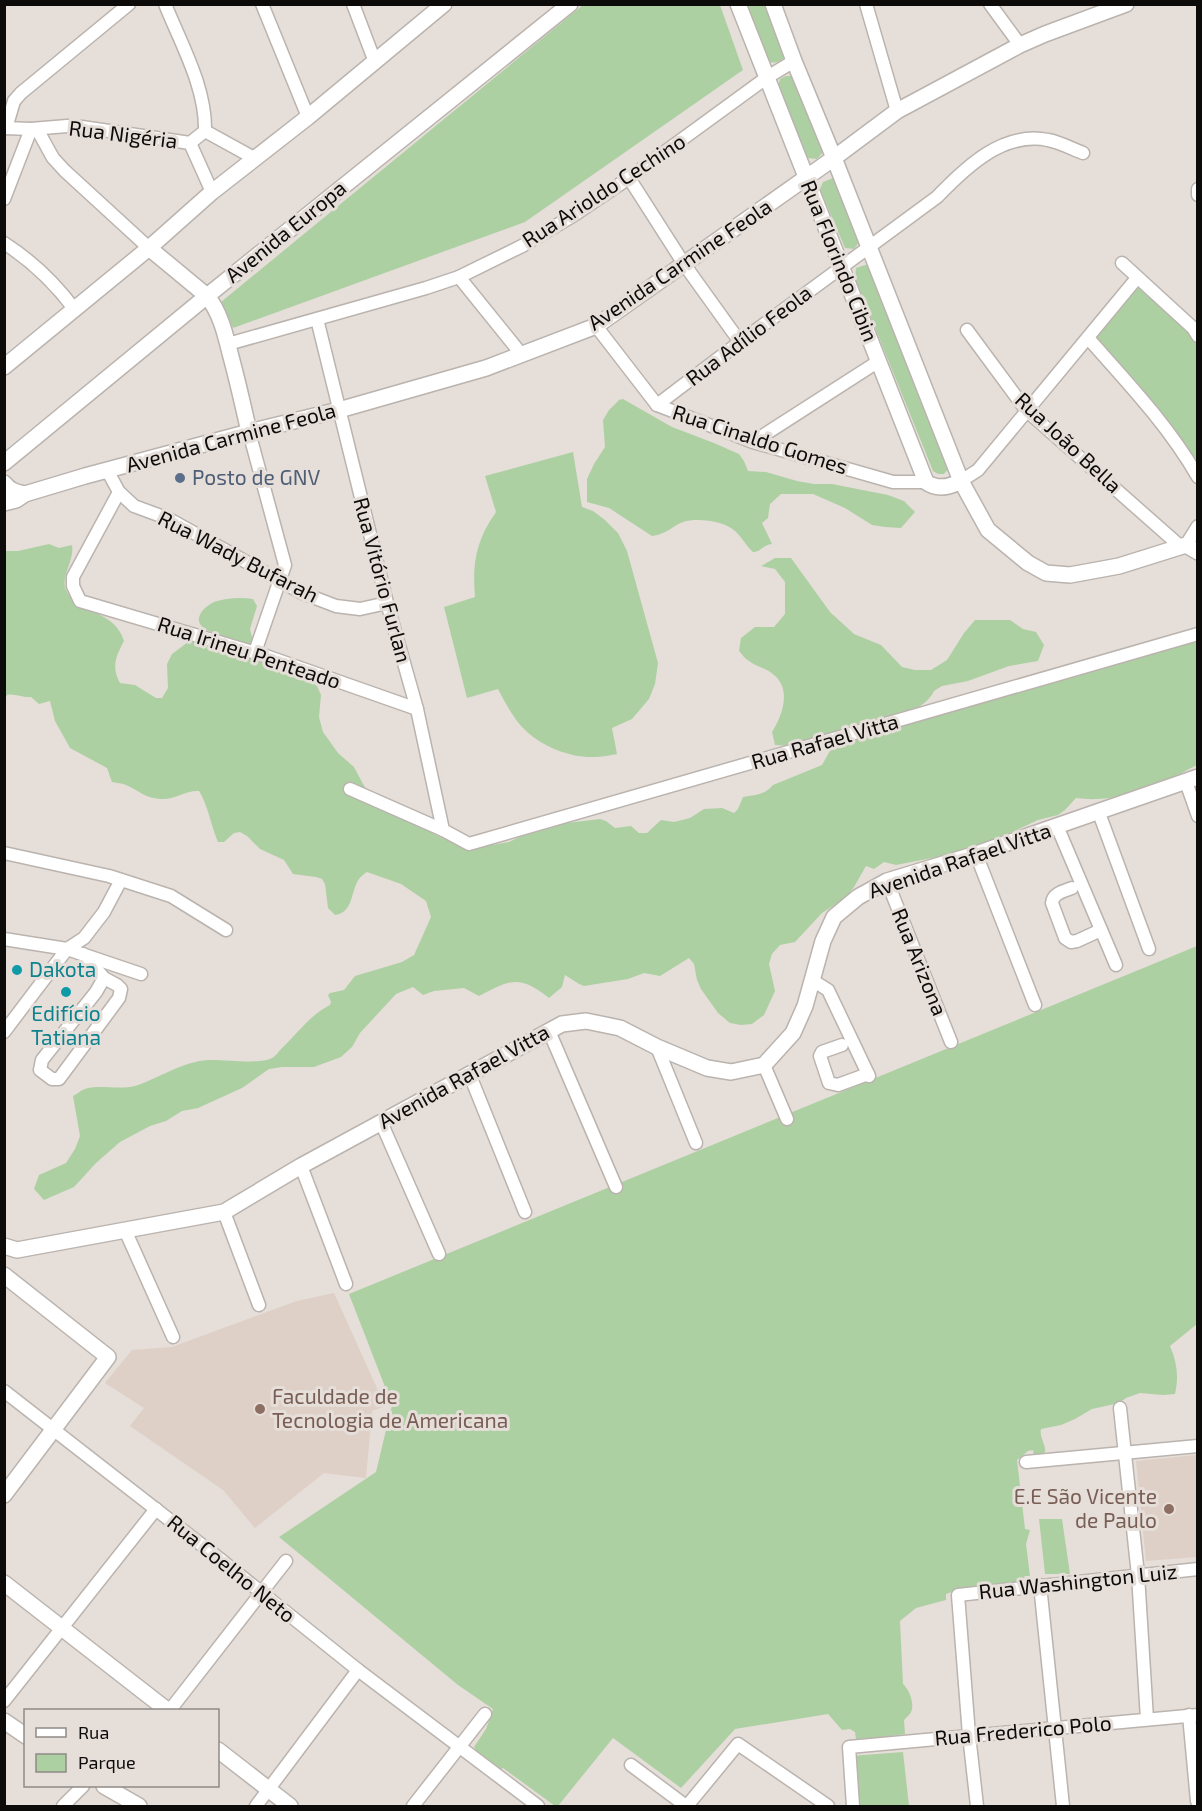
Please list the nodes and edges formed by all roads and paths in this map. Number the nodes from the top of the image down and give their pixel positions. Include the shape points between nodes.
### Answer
1 (129, 4) edge
2 (165, 4) edge
3 (262, 4) edge
4 (353, 4) edge
5 (444, 4) edge
6 (570, 4) edge
7 (738, 4) edge
8 (773, 4) edge
9 (866, 4) edge
10 (990, 4) edge
11 (1126, 4) edge
12 (1020, 45) junction
13 (794, 61) junction
14 (375, 62) junction
15 (766, 78) junction
16 (897, 111) junction
17 (308, 117) junction
18 (5, 128) edge
19 (34, 129) junction
20 (205, 131) junction
21 (190, 143) junction
22 (1083, 153) dead end
23 (254, 158) junction
24 (834, 158) junction
25 (629, 178) junction
26 (805, 178) junction
27 (1197, 189) edge
28 (212, 192) junction
29 (1197, 195) edge
30 (4, 199) edge
31 (4, 243) edge
32 (149, 248) junction
33 (869, 248) junction
34 (1122, 263) dead end
35 (684, 264) junction
36 (842, 268) junction
37 (459, 277) junction
38 (1137, 278) junction
39 (207, 296) junction
40 (75, 310) junction
41 (317, 319) junction
42 (596, 326) junction
43 (967, 330) dead end
44 (1197, 336) edge
45 (1088, 338) junction
46 (740, 342) junction
47 (228, 344) junction
48 (522, 355) junction
49 (879, 361) junction
50 (4, 367) edge
51 (657, 405) junction
52 (339, 410) junction
53 (1026, 410) junction
54 (249, 432) junction
55 (753, 442) junction
56 (5, 464) edge
57 (107, 470) junction
58 (1197, 477) edge
59 (961, 481) junction
60 (926, 482) junction
61 (4, 483) edge
62 (118, 492) junction
63 (25, 494) junction
64 (4, 504) edge
65 (1197, 526) edge
66 (1188, 548) edge
67 (279, 581) junction
68 (387, 603) junction
69 (1197, 634) edge
70 (255, 652) junction
71 (417, 709) junction
72 (1192, 780) edge
73 (350, 789) dead end
74 (1099, 813) junction
75 (1197, 816) edge
76 (1057, 826) junction
77 (448, 833) junction
78 (4, 853) edge
79 (976, 854) junction
80 (121, 880) junction
81 (887, 881) junction
82 (1072, 888) dead end
83 (226, 930) dead end
84 (1101, 930) junction
85 (4, 939) edge
86 (67, 949) junction
87 (1149, 949) dead end
88 (83, 954) junction
89 (1116, 965) dead end
90 (141, 974) dead end
91 (104, 978) junction
92 (812, 980) junction
93 (1035, 1005) dead end
94 (549, 1031) junction
95 (4, 1032) edge
96 (951, 1042) dead end
97 (842, 1045) dead end
98 (657, 1047) junction
99 (764, 1065) junction
100 (469, 1073) junction
101 (786, 1119) dead end
102 (381, 1122) junction
103 (696, 1143) dead end
104 (301, 1166) junction
105 (616, 1187) dead end
106 (224, 1212) junction
107 (525, 1212) dead end
108 (125, 1230) junction
109 (11, 1248) edge
110 (439, 1254) dead end
111 (4, 1273) edge
112 (346, 1284) dead end
113 (259, 1305) dead end
114 (173, 1337) dead end
115 (4, 1390) edge
116 (1120, 1408) dead end
117 (55, 1430) junction
118 (1197, 1446) edge
119 (1126, 1453) junction
120 (1026, 1462) dead end
121 (4, 1495) edge
122 (156, 1509) junction
123 (286, 1561) dead end
124 (1197, 1569) edge
125 (1138, 1575) junction
126 (4, 1583) edge
127 (1041, 1585) junction
128 (260, 1592) junction
129 (62, 1629) junction
130 (358, 1670) junction
131 (4, 1701) edge
132 (167, 1709) edge
133 (169, 1709) edge
134 (485, 1714) dead end
135 (1193, 1715) edge
136 (1147, 1719) junction
137 (6, 1725) edge
138 (1055, 1727) junction
139 (24, 1735) edge
140 (969, 1736) junction
141 (460, 1746) junction
142 (219, 1751) edge
143 (631, 1765) dead end
144 (81, 1787) edge
145 (109, 1787) edge
146 (268, 1790) junction
147 (1197, 1801) edge
148 (63, 1806) edge
149 (139, 1806) edge
150 (256, 1806) edge
151 (290, 1806) edge
152 (413, 1806) edge
153 (538, 1806) edge
154 (687, 1806) edge
155 (828, 1806) edge
156 (853, 1806) edge
157 (977, 1806) edge
158 (1063, 1806) edge

1 - 18 street via 21,93 14,101
2 - 20 street via 196,80 206,118
3 - 17 street
4 - 14 street
5 - 14 main road
6 - 39 main road, Avenida Europa
7 - 15 main road, Rua Florindo Cibin
8 - 13 main road, Rua Florindo Cibin
9 - 16 street
10 - 12 street
11 - 12 main road, Avenida Carmine Feola
12 - 16 main road, Avenida Carmine Feola
13 - 15 street, Rua Arioldo Cechino
13 - 24 main road, Rua Florindo Cibin
14 - 17 main road
15 - 25 street, Rua Arioldo Cechino
15 - 26 main road, Rua Florindo Cibin
16 - 24 main road, Avenida Carmine Feola
17 - 23 main road
18 - 19 street, Rua Nigéria
19 - 21 street, Rua Nigéria via 82,127
19 - 30 street
19 - 32 street via 65,171
20 - 21 street, Rua Nigéria
20 - 23 street
21 - 28 street
22 - 33 street, Rua Adílio Feola via 1049,140 1023,138 998,147 961,172 937,197
23 - 28 main road
24 - 26 main road, Avenida Carmine Feola
24 - 33 main road, Rua Florindo Cibin
25 - 35 street
25 - 37 street, Rua Arioldo Cechino via 522,246
26 - 35 main road, Avenida Carmine Feola
26 - 36 main road, Rua Florindo Cibin
27 - 29 street
28 - 32 main road
31 - 40 street via 46,276
32 - 39 main road
32 - 40 main road
33 - 36 street, Rua Adílio Feola
33 - 59 main road, Rua Florindo Cibin
34 - 38 street
35 - 42 main road, Avenida Carmine Feola
35 - 46 street
36 - 46 street, Rua Adílio Feola
36 - 49 main road, Rua Florindo Cibin
37 - 41 street, Rua Arioldo Cechino
37 - 48 street
38 - 44 street
38 - 45 street
39 - 47 main road via 220,316
39 - 56 main road, Avenida Europa
40 - 50 main road
41 - 47 street, Rua Arioldo Cechino
41 - 52 street, Rua Vitório Furlan
42 - 48 main road, Avenida Carmine Feola
42 - 51 street, Rua Cinaldo Gomes
43 - 53 street, Rua João Bella
45 - 53 street
45 - 58 street via 1144,401
46 - 51 street, Rua Adílio Feola
47 - 54 main road
48 - 52 main road, Avenida Carmine Feola
49 - 55 street
49 - 60 main road, Rua Florindo Cibin
51 - 55 street, Rua Cinaldo Gomes
52 - 54 main road, Avenida Carmine Feola
52 - 68 street, Rua Vitório Furlan
53 - 59 street via 978,470
53 - 66 street, Rua João Bella
54 - 57 main road, Avenida Carmine Feola
54 - 67 street via 285,565
55 - 60 street, Rua Cinaldo Gomes via 893,482
57 - 62 street, Rua Wady Bufarah
57 - 63 main road, Avenida Carmine Feola
59 - 60 main road via 939,487
59 - 66 main road, Rua Florindo Cibin via 988,531 1046,573 1070,575
61 - 63 main road via 14,492
62 - 67 street, Rua Wady Bufarah via 134,506 169,519
62 - 70 street, Rua Irineu Penteado via 73,577 80,601
63 - 64 main road, Avenida Carmine Feola
65 - 66 street
67 - 68 street, Rua Wady Bufarah via 336,606 360,609
67 - 70 street
68 - 71 street, Rua Vitório Furlan
69 - 77 street, Rua Rafael Vitta via 470,844
70 - 71 street, Rua Irineu Penteado
71 - 77 street, Rua Vitório Furlan
72 - 74 main road, Avenida Rafael Vitta
72 - 75 street
73 - 77 street, Rua Rafael Vitta
74 - 76 main road, Avenida Rafael Vitta
74 - 87 street
76 - 79 main road, Avenida Rafael Vitta
76 - 84 street
78 - 80 street
79 - 81 main road, Avenida Rafael Vitta
79 - 93 street
80 - 83 street via 171,896
80 - 86 street via 84,938
81 - 92 main road, Avenida Rafael Vitta via 858,897 834,917
81 - 96 street, Rua Arizona
82 - 84 street via 1052,899 1065,938 1077,941
84 - 89 street
85 - 86 street
86 - 88 street
86 - 95 street
88 - 90 street
88 - 91 street
91 - 91 street via 42,1060 39,1070 52,1079 59,1079 119,998 121,989
92 - 97 street via 828,990 869,1075 838,1085 829,1083 819,1056
92 - 99 main road, Avenida Rafael Vitta via 793,1033
94 - 98 main road, Avenida Rafael Vitta via 562,1024 586,1021 620,1028
94 - 100 main road, Avenida Rafael Vitta
94 - 105 street
98 - 99 main road, Avenida Rafael Vitta via 707,1068 731,1072
98 - 103 street
99 - 101 street
100 - 102 main road, Avenida Rafael Vitta
100 - 107 street
102 - 104 main road, Avenida Rafael Vitta
102 - 110 street
104 - 106 main road, Avenida Rafael Vitta
104 - 112 street
106 - 108 main road, Avenida Rafael Vitta
106 - 113 street
108 - 109 main road, Avenida Rafael Vitta
108 - 114 street
109 - 111 main road, Avenida Rafael Vitta
111 - 117 main road via 108,1357
115 - 117 street, Rua Coelho Neto
116 - 119 street
117 - 121 main road
117 - 122 street, Rua Coelho Neto
118 - 119 street
119 - 120 street
119 - 125 street
122 - 128 street, Rua Coelho Neto
122 - 129 street
123 - 128 street
124 - 125 street, Rua Washington Luiz
125 - 127 street, Rua Washington Luiz
125 - 136 street
126 - 129 main road
127 - 138 street
127 - 140 street, Rua Washington Luiz via 958,1595
128 - 130 street, Rua Coelho Neto
128 - 133 street
129 - 131 street
129 - 132 main road
130 - 141 street, Rua Coelho Neto
130 - 146 street
134 - 141 street
135 - 136 street, Rua Frederico Polo
135 - 147 street
136 - 138 street, Rua Frederico Polo
137 - 139 main road
138 - 140 street, Rua Frederico Polo
138 - 158 street
140 - 156 street, Rua Frederico Polo via 849,1747
140 - 157 street
141 - 152 street
141 - 153 street, Rua Coelho Neto
142 - 146 main road
143 - 154 street
144 - 148 street
145 - 149 main road
146 - 150 street
146 - 151 main road
154 - 155 street via 738,1744

